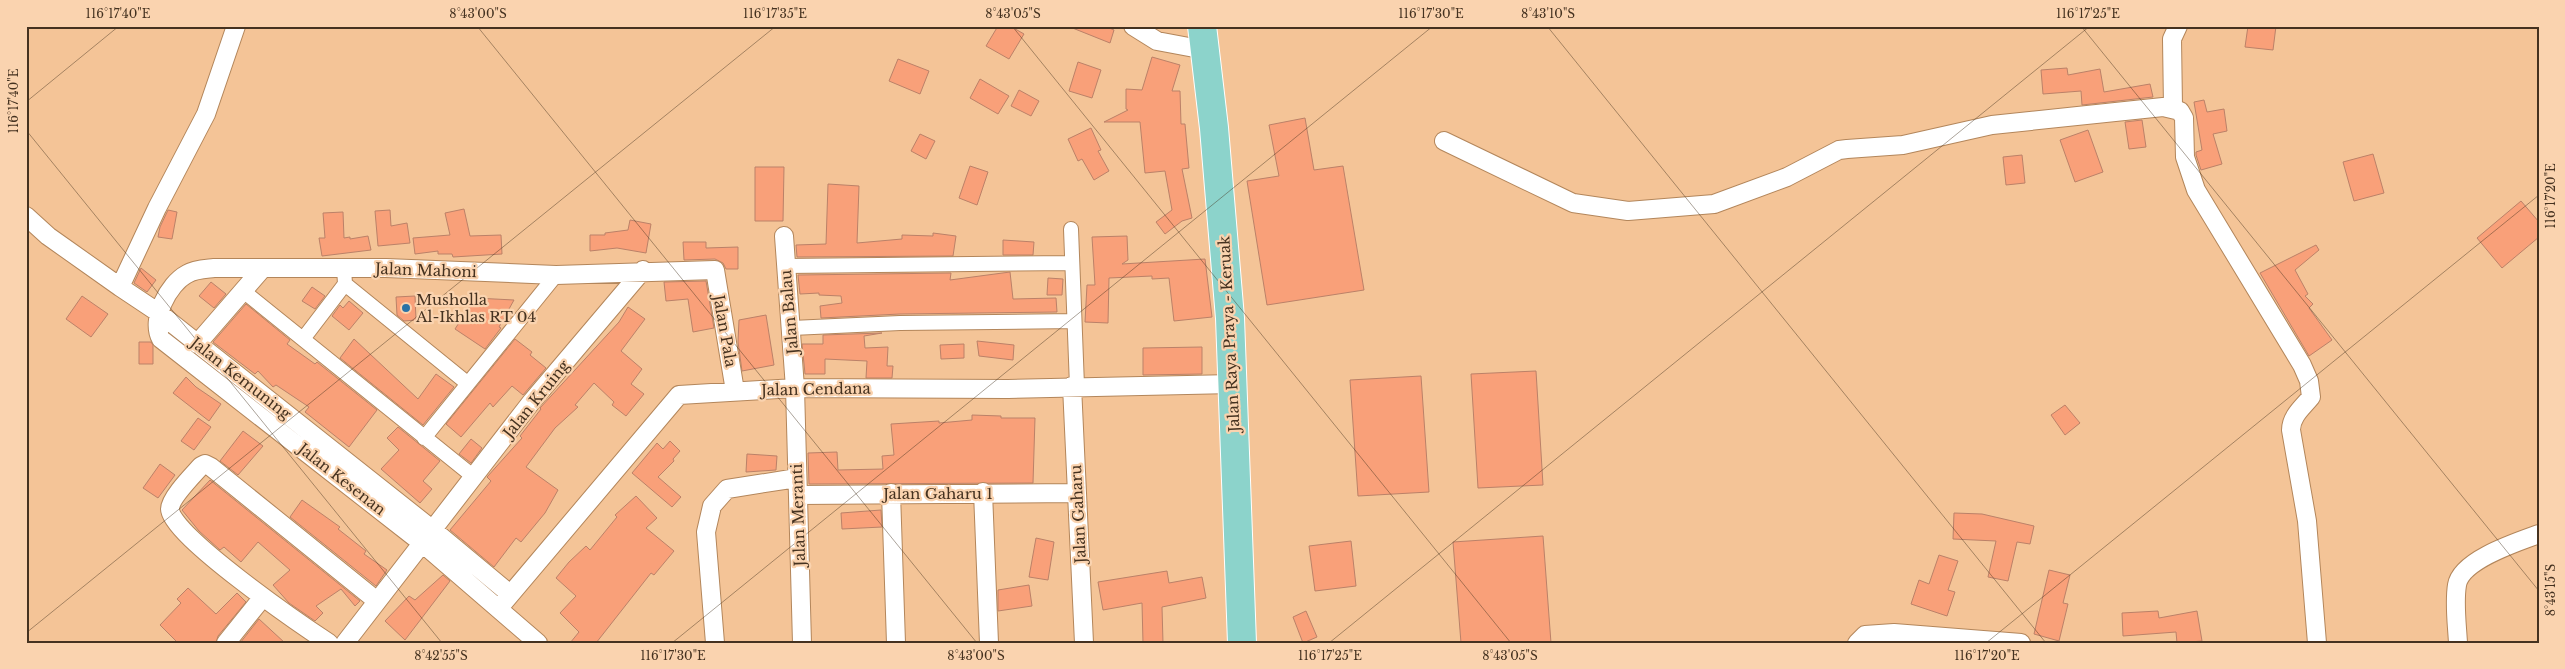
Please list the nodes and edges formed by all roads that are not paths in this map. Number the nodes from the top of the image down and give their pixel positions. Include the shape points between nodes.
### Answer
1 (236, 26) edge
2 (1133, 26) edge
3 (2178, 26) edge
4 (1204, 38) edge
5 (2173, 108) junction
6 (1444, 142) dead end
7 (26, 216) edge
8 (1072, 229) dead end
9 (784, 236) dead end
10 (1072, 263) junction
11 (786, 266) junction
12 (262, 269) junction
13 (643, 270) junction
14 (715, 270) joint
15 (556, 275) junction
16 (344, 276) junction
17 (120, 287) junction
18 (242, 290) junction
19 (159, 313) junction
20 (1074, 321) junction
21 (792, 328) junction
22 (303, 340) junction
23 (197, 344) junction
24 (467, 383) junction
25 (1233, 384) junction
26 (1074, 386) junction
27 (795, 388) junction
28 (736, 392) junction
29 (424, 438) junction
30 (474, 477) junction
31 (798, 486) junction
32 (983, 492) junction
33 (891, 493) junction
34 (1078, 493) junction
35 (2539, 534) edge
36 (427, 536) junction
37 (510, 594) junction
38 (263, 597) junction
39 (377, 601) junction
40 (499, 608) junction
41 (226, 643) edge
42 (329, 643) edge
43 (345, 643) edge
44 (538, 643) edge
45 (715, 643) edge
46 (802, 643) edge
47 (896, 643) edge
48 (989, 643) edge
49 (1084, 643) edge
50 (1242, 643) edge
51 (1857, 643) edge
52 (2021, 643) edge
53 (2317, 643) edge
54 (2458, 643) edge

1 - 17 street via 206,114
2 - 4 street via 1157,41
3 - 5 street via 2172,39
4 - 25 main road, Jalan Raya Praya - Keruak via 1229,299
5 - 6 street via 1992,125 1903,145 1840,150 1788,176 1714,204 1628,211 1573,203
5 - 53 street via 2184,118 2185,157 2196,190 2309,381 2311,397 2291,423 2291,430 2307,522
7 - 17 street, Jalan Kemuning via 64,248
8 - 10 street
9 - 11 street, Jalan Balau
10 - 11 street
10 - 20 street
11 - 21 street, Jalan Balau
12 - 16 street, Jalan Mahoni
12 - 18 street
12 - 19 street, Jalan Mahoni via 214,268 189,272 175,283
13 - 14 street, Jalan Mahoni
13 - 15 street, Jalan Mahoni
13 - 30 street, Jalan Kruing via 532,401
14 - 28 street, Jalan Pala
15 - 16 street, Jalan Mahoni
15 - 24 street
16 - 22 street
16 - 24 street
17 - 19 street, Jalan Kemuning
18 - 22 street
18 - 23 street
19 - 23 street, Jalan Kemuning
19 - 36 street, Jalan Kesenan via 158,334 161,339
20 - 21 street
20 - 26 street
21 - 27 street, Jalan Balau
22 - 29 street
23 - 36 street, Jalan Kemuning
24 - 29 street
25 - 26 street, Jalan Cendana
25 - 50 main road, Jalan Raya Praya - Keruak
26 - 27 street, Jalan Cendana via 1008,389
26 - 34 street, Jalan Gaharu
27 - 28 street, Jalan Cendana
27 - 31 street, Jalan Meranti
28 - 37 street, Jalan Cendana via 679,394
29 - 30 street
30 - 36 street, Jalan Kruing
31 - 33 street, Jalan Gaharu 1
31 - 45 street, Jalan Gaharu 1 via 727,489 712,506 706,532
31 - 46 street, Jalan Meranti
32 - 33 street, Jalan Gaharu 1
32 - 34 street, Jalan Gaharu 1
32 - 48 street
33 - 47 street
34 - 49 street, Jalan Gaharu
35 - 54 street via 2474,563 2460,576 2456,598
36 - 37 street, Jalan Kemuning
36 - 39 street, Jalan Kruing
36 - 40 street, Jalan Kesenan
37 - 40 street, Jalan Cendana
38 - 39 street via 174,522 171,504 202,465 211,467
38 - 41 street
38 - 42 street
39 - 43 street, Jalan Kruing
40 - 44 street, Jalan Kesenan
51 - 52 street via 1865,635 1894,633

